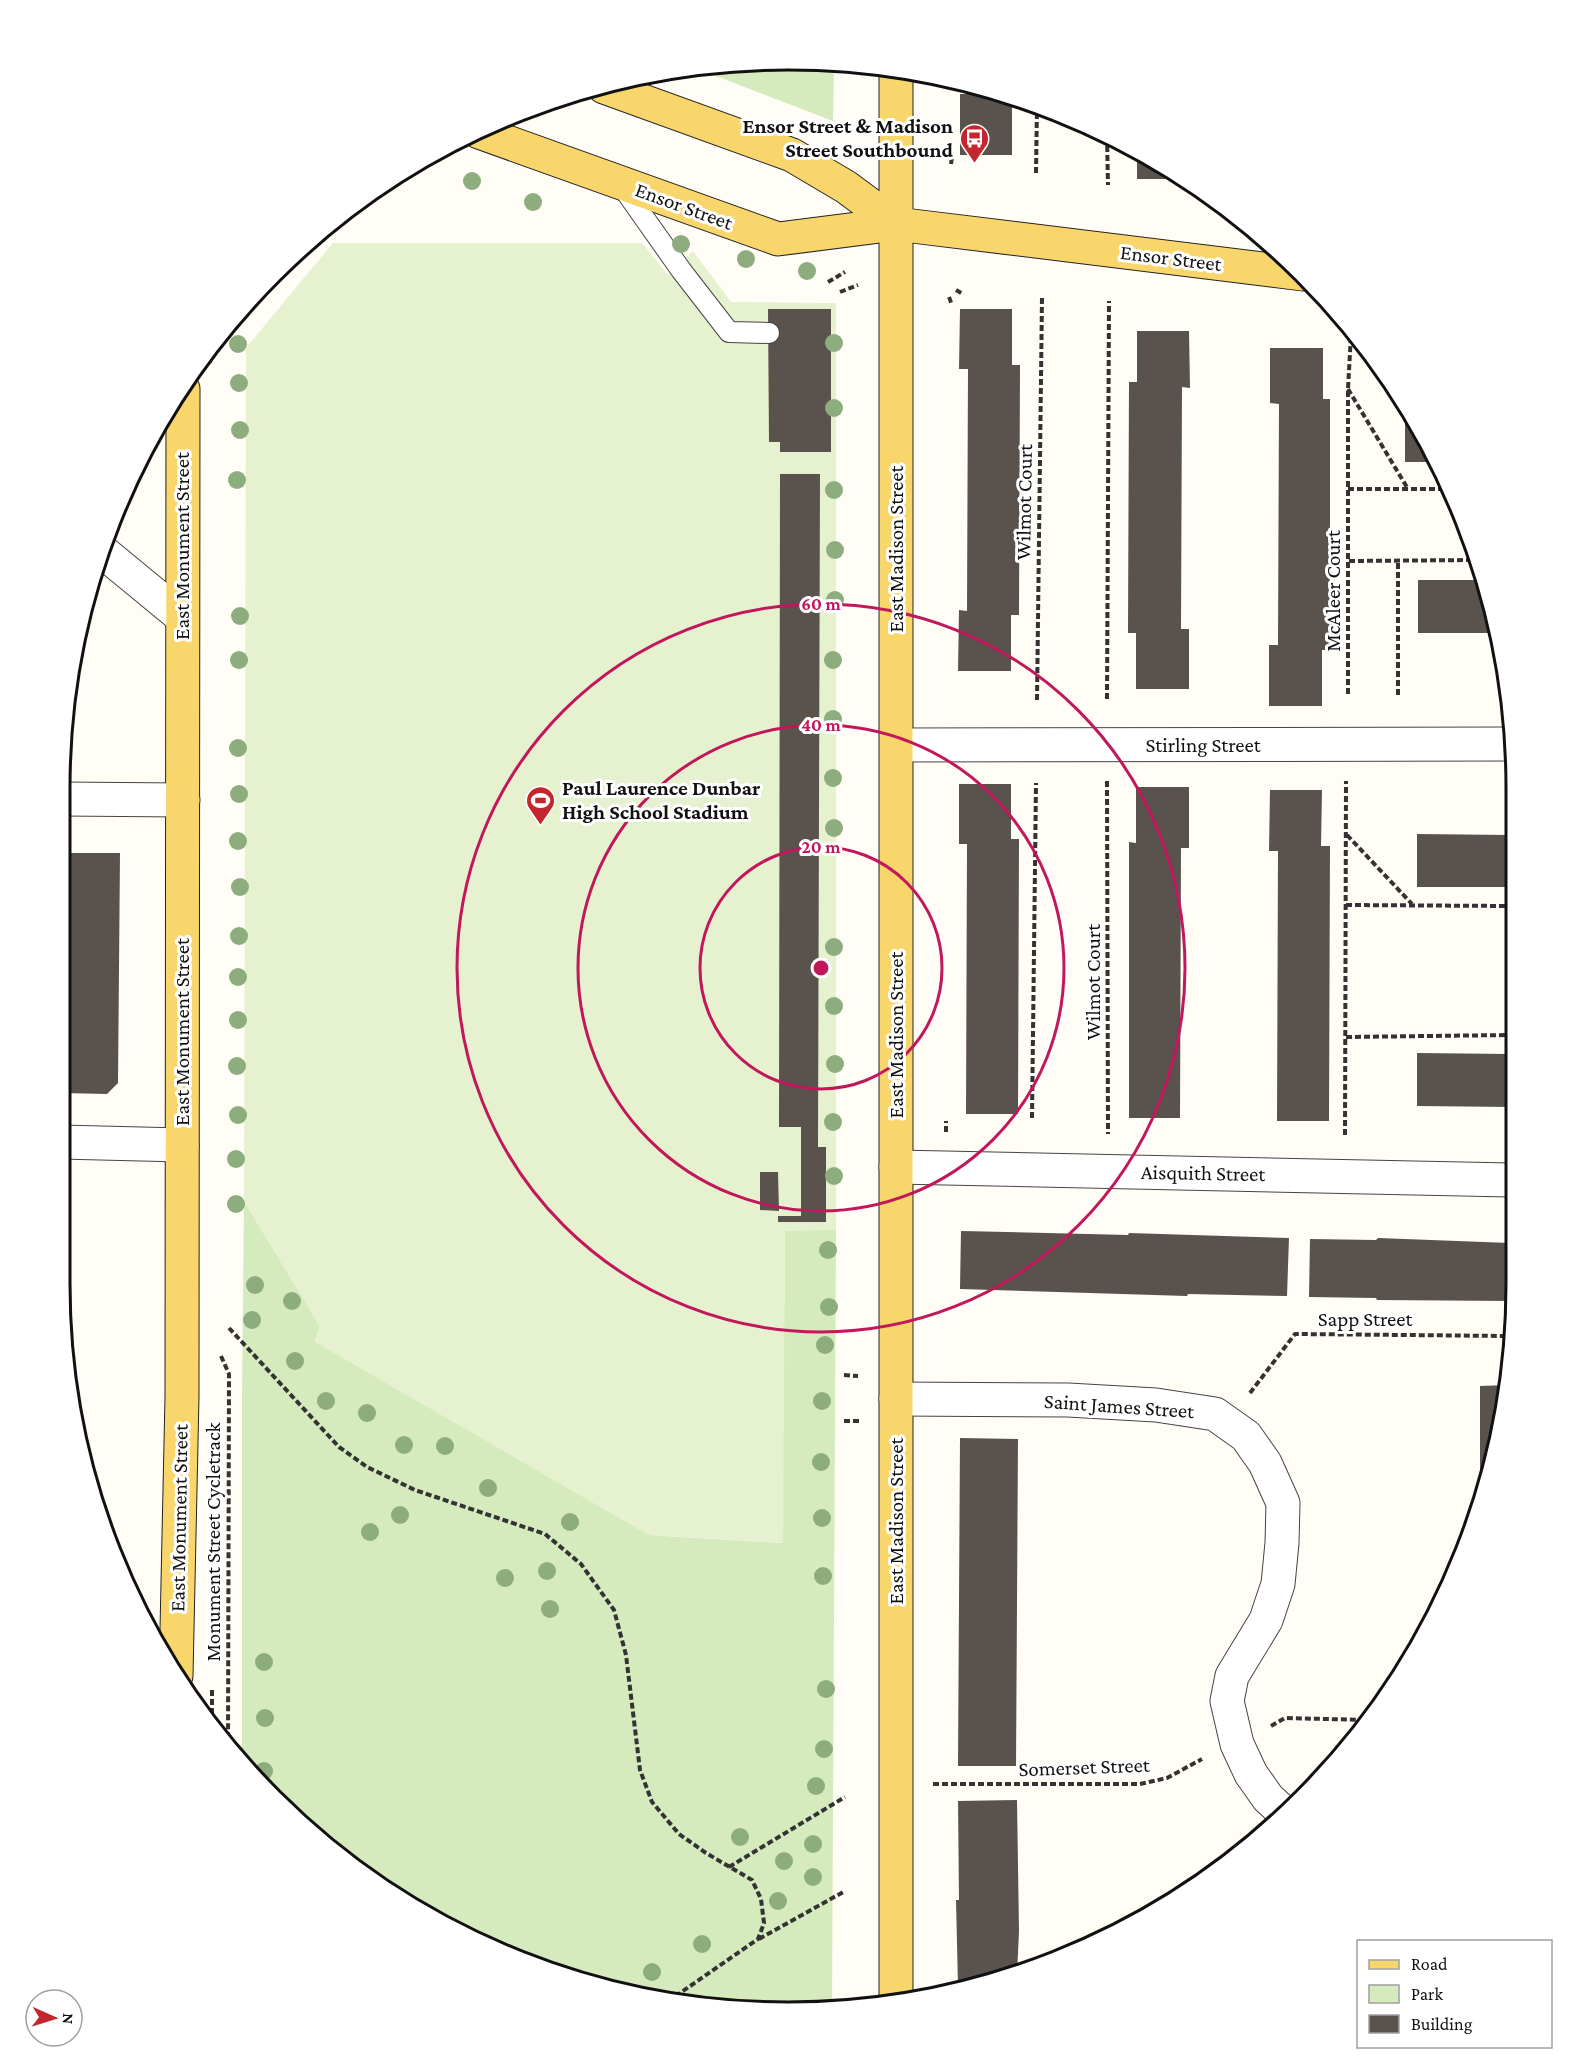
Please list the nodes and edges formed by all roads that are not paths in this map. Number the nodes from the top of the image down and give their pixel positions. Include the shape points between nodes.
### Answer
1 (897, 79) edge
2 (617, 92) edge
3 (489, 136) edge
4 (619, 182) junction
5 (896, 224) junction
6 (1285, 272) edge
7 (769, 333) dead end
8 (183, 402) edge
9 (109, 557) edge
10 (182, 617) junction
11 (1504, 744) edge
12 (897, 745) junction
13 (71, 799) edge
14 (183, 800) junction
15 (71, 1142) edge
16 (182, 1145) junction
17 (896, 1167) junction
18 (1506, 1180) edge
19 (896, 1399) junction
20 (176, 1659) edge
21 (1278, 1807) edge
22 (896, 1993) edge

1 - 5 main road, East Madison Street
2 - 5 main road, Ensor Street via 792,155 846,187
3 - 4 main road, Ensor Street
4 - 5 main road, Ensor Street via 777,239
4 - 7 lane via 729,332
5 - 6 main road, Ensor Street
5 - 12 main road, East Madison Street
8 - 10 main road, East Monument Street
9 - 10 street
10 - 14 main road, East Monument Street
11 - 12 street, Stirling Street
12 - 17 main road, East Madison Street
13 - 14 street
14 - 16 main road, East Monument Street
15 - 16 street
16 - 20 main road, East Monument Street
17 - 18 street, Aisquith Street
17 - 19 main road, East Madison Street
19 - 21 street, Saint James Street via 1156,1405 1215,1414 1246,1436 1265,1463 1283,1503 1282,1543 1278,1584 1266,1620 1232,1676 1227,1701 1237,1744 1251,1774
19 - 22 main road, East Madison Street

